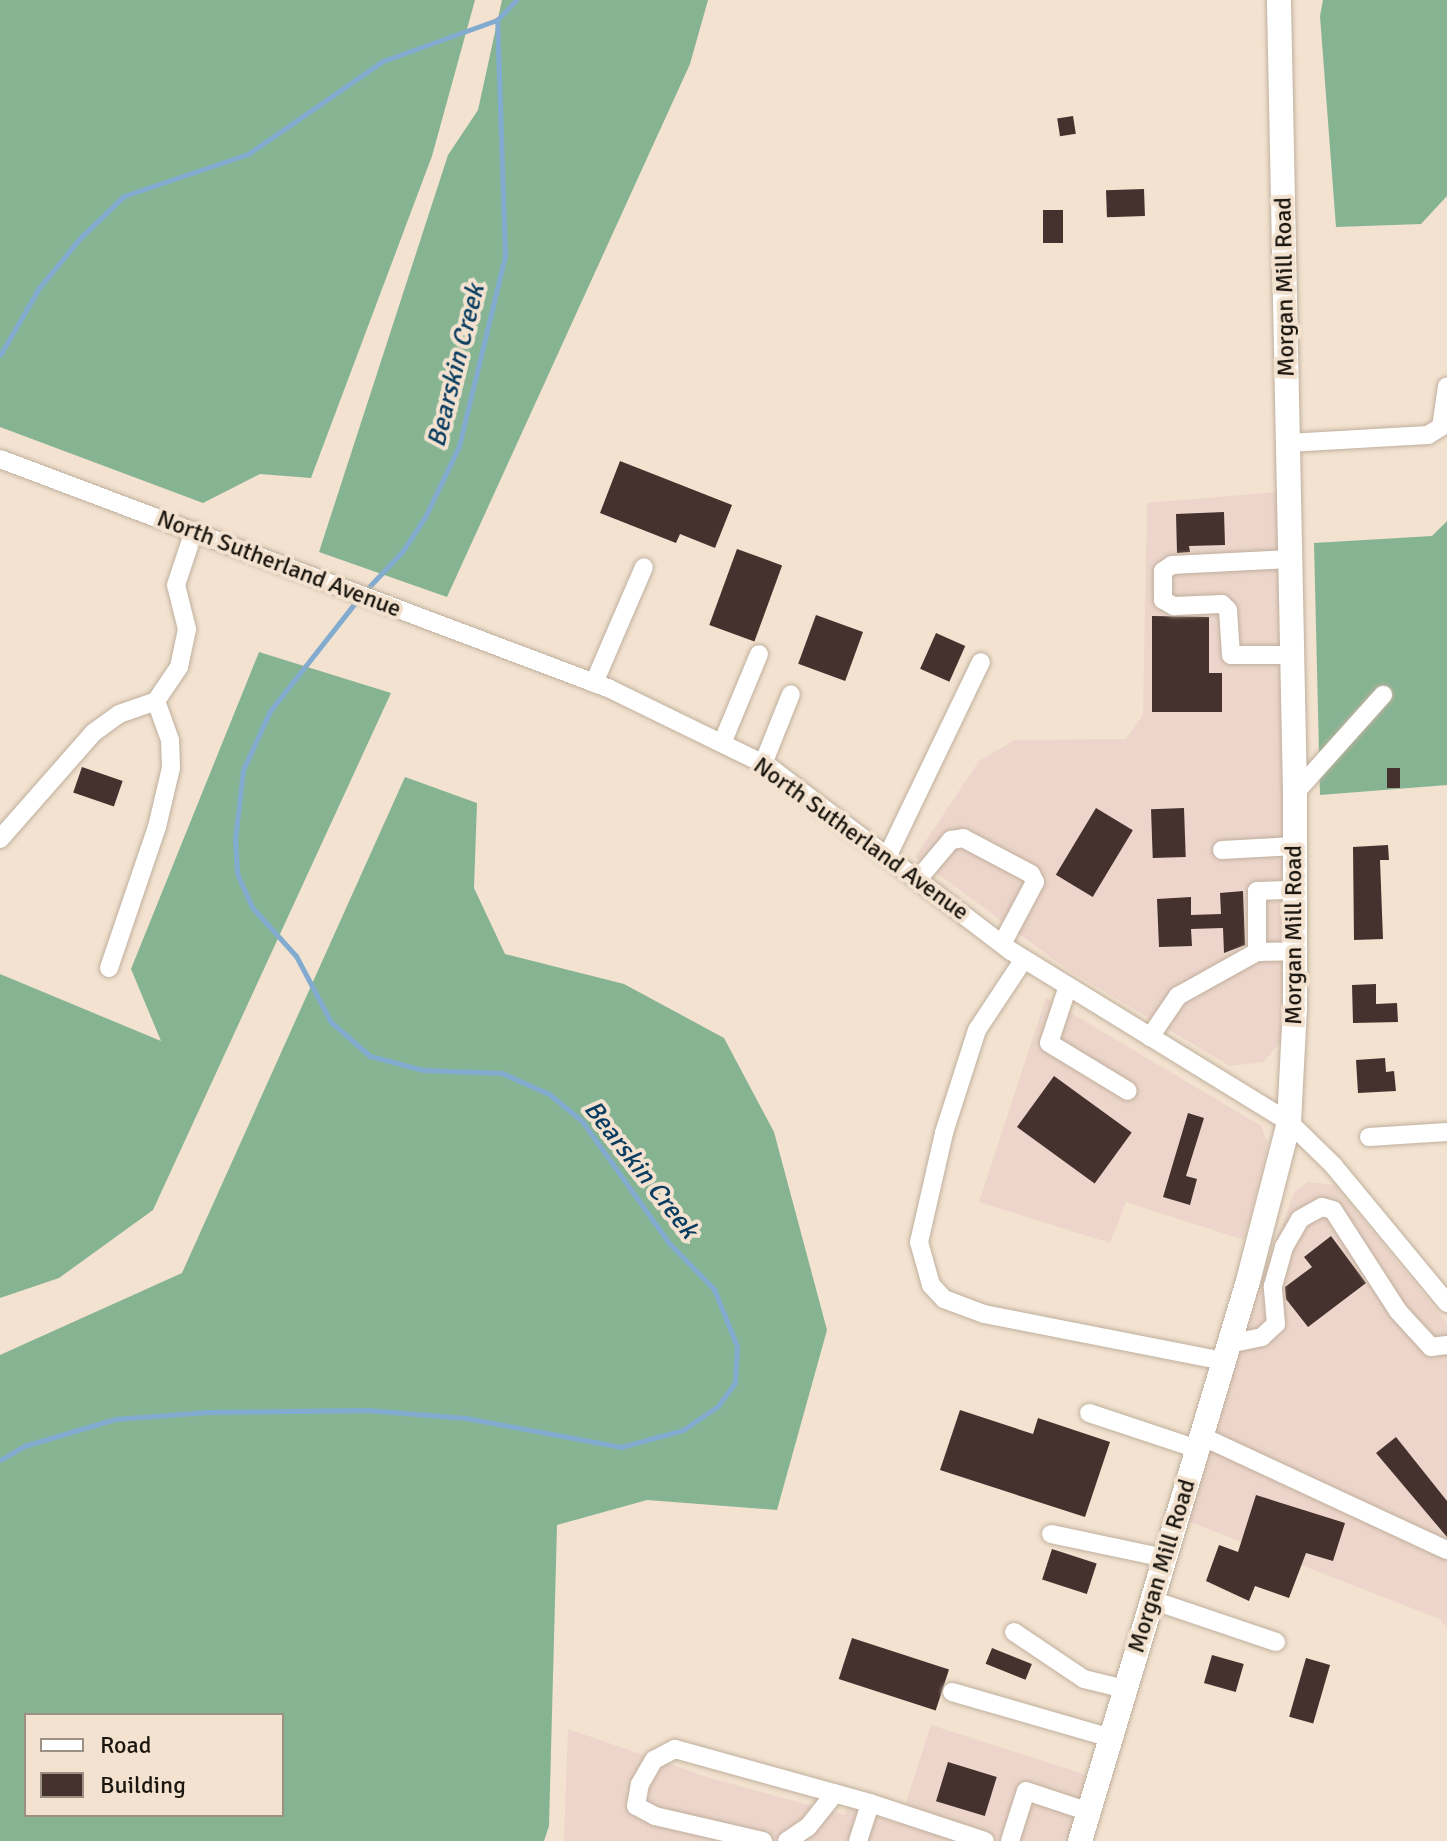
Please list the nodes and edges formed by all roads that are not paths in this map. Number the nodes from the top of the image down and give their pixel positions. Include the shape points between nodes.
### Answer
1 (1279, 0) edge
2 (1447, 386) edge
3 (1288, 443) junction
4 (0, 459) edge
5 (194, 531) junction
6 (1290, 559) junction
7 (644, 567) dead end
8 (759, 654) dead end
9 (1292, 655) junction
10 (981, 662) dead end
11 (594, 683) junction
12 (791, 694) dead end
13 (1383, 695) dead end
14 (156, 701) junction
15 (723, 741) junction
16 (763, 764) junction
17 (1295, 793) junction
18 (0, 839) edge
19 (1295, 846) junction
20 (1222, 850) dead end
21 (888, 855) junction
22 (919, 878) junction
23 (1295, 890) junction
24 (1002, 944) junction
25 (1296, 951) junction
26 (1257, 952) junction
27 (1024, 959) junction
28 (109, 968) dead end
29 (1068, 986) junction
30 (1150, 1037) junction
31 (1128, 1091) dead end
32 (1289, 1122) junction
33 (1447, 1132) edge
34 (1369, 1137) dead end
35 (1266, 1211) junction
36 (1300, 1219) junction
37 (1447, 1303) edge
38 (1447, 1345) edge
39 (1226, 1353) junction
40 (1089, 1413) dead end
41 (1199, 1442) junction
42 (1051, 1534) dead end
43 (1447, 1550) edge
44 (1165, 1558) junction
45 (1152, 1600) junction
46 (1014, 1632) dead end
47 (1276, 1642) dead end
48 (1125, 1689) junction
49 (952, 1692) dead end
50 (1111, 1738) junction
51 (835, 1793) junction
52 (870, 1803) junction
53 (1089, 1812) junction
54 (763, 1841) edge
55 (787, 1841) edge
56 (858, 1841) edge
57 (985, 1841) edge
58 (1010, 1841) edge
59 (1080, 1841) edge

1 - 3 main road, Morgan Mill Road
2 - 3 street via 1441,427 1428,435
3 - 6 main road, Morgan Mill Road
4 - 5 street, North Sutherland Avenue
5 - 11 street, North Sutherland Avenue
5 - 14 street via 176,585 187,629 179,667
6 - 9 main road, Morgan Mill Road
6 - 9 street via 1172,565 1163,571 1163,600 1174,606 1222,604 1228,610 1231,655
7 - 11 street
8 - 15 street
9 - 17 main road, Morgan Mill Road
10 - 21 street
11 - 15 street, North Sutherland Avenue
12 - 16 street
13 - 17 street
14 - 18 street via 119,714 93,733
14 - 28 street via 170,740 171,768 157,827
15 - 16 street, North Sutherland Avenue
16 - 21 street, North Sutherland Avenue
17 - 19 main road, Morgan Mill Road
19 - 20 street
19 - 23 main road, Morgan Mill Road
21 - 22 street, North Sutherland Avenue
22 - 24 street, North Sutherland Avenue
22 - 24 street via 951,840 963,838 1031,874 1035,882
23 - 25 main road, Morgan Mill Road
23 - 26 street via 1257,891
24 - 27 street, North Sutherland Avenue
25 - 26 street
25 - 32 main road, Morgan Mill Road
26 - 30 street via 1178,996
27 - 29 street, North Sutherland Avenue
27 - 39 street via 977,1030 944,1133 919,1242 931,1285 944,1299 984,1314
29 - 30 street, North Sutherland Avenue
29 - 31 street via 1049,1043
30 - 32 street, North Sutherland Avenue
32 - 35 main road, Morgan Mill Road
32 - 37 street, North Sutherland Avenue via 1333,1165
33 - 34 street
35 - 36 street
35 - 39 main road, Morgan Mill Road
36 - 38 street via 1322,1207 1333,1210 1398,1311 1431,1347
36 - 39 street via 1284,1247 1273,1286 1276,1324 1262,1337
39 - 41 main road, Morgan Mill Road
40 - 41 street
41 - 43 street
41 - 44 main road, Morgan Mill Road
42 - 44 street
44 - 45 main road, Morgan Mill Road
45 - 47 street
45 - 48 main road, Morgan Mill Road
46 - 48 street via 1084,1679
48 - 50 main road, Morgan Mill Road
49 - 50 street
50 - 53 main road, Morgan Mill Road
51 - 52 street
51 - 54 street via 675,1749 654,1760 640,1784 636,1806 655,1816
51 - 55 street via 808,1827
52 - 56 street
52 - 57 street
53 - 58 street via 1026,1791
53 - 59 main road, Morgan Mill Road

